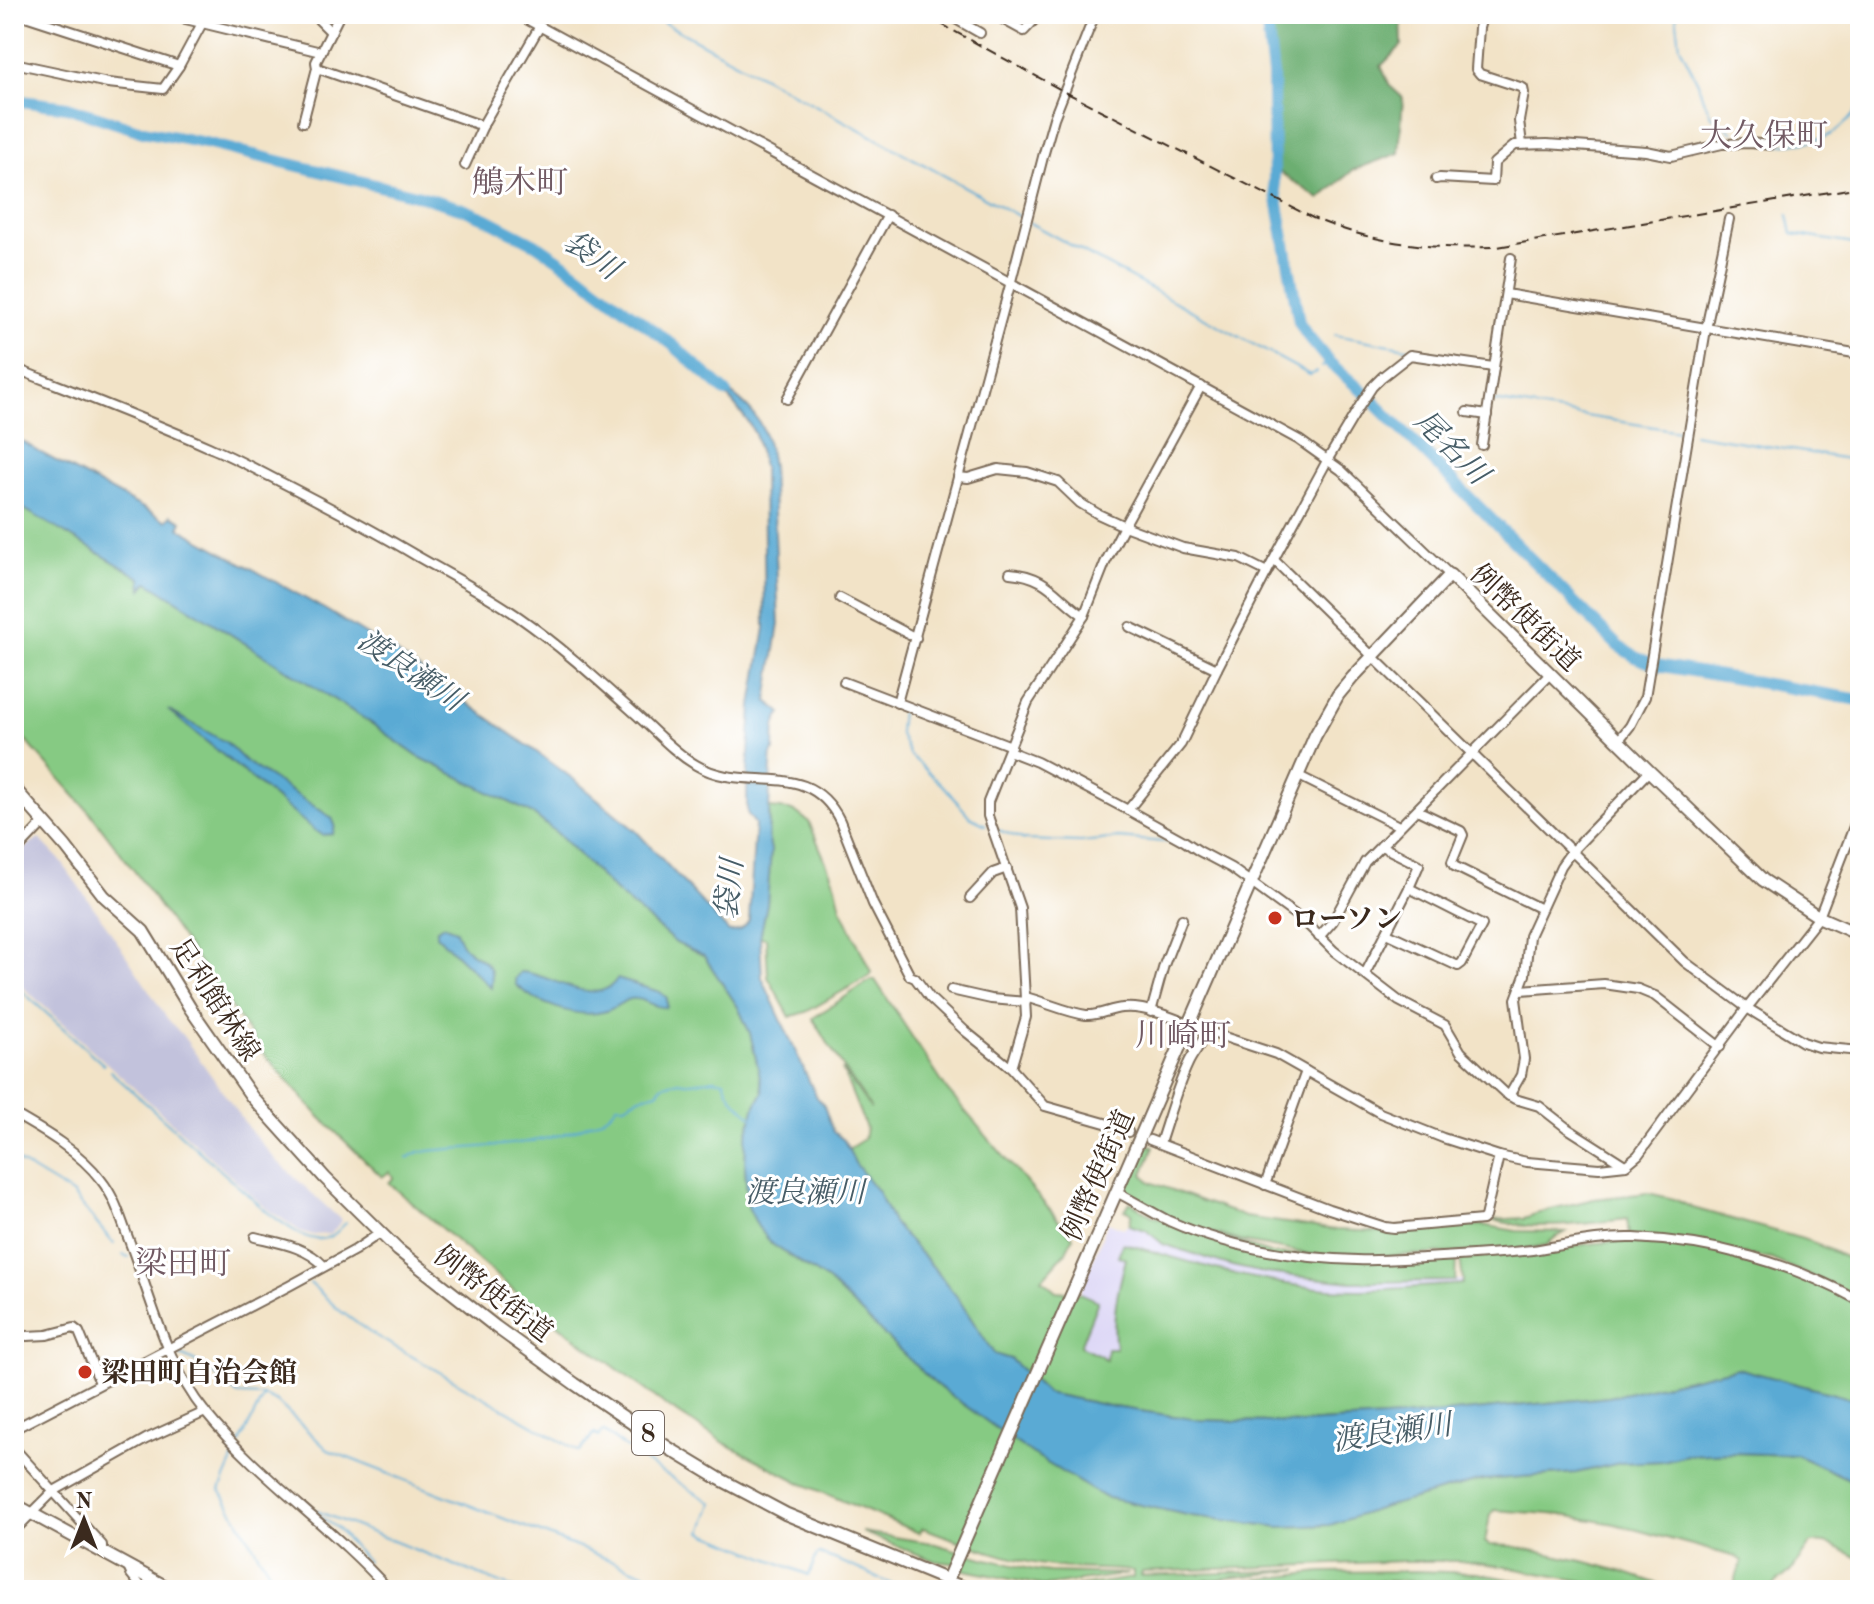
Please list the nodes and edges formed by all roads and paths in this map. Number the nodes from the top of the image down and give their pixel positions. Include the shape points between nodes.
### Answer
1 (19, 14) edge
2 (165, 14) edge
3 (207, 14) edge
4 (313, 14) edge
5 (340, 14) edge
6 (517, 14) edge
7 (947, 14) edge
8 (993, 14) edge
9 (1040, 14) edge
10 (1095, 14) edge
11 (1483, 14) edge
12 (202, 23) junction
13 (540, 26) junction
14 (331, 32) junction
15 (980, 33) dead end
16 (321, 52) junction
17 (14, 63) edge
18 (179, 66) junction
19 (317, 68) junction
20 (303, 122) dead end
21 (483, 126) junction
22 (1522, 144) junction
23 (1770, 145) dead end
24 (465, 165) dead end
25 (1436, 179) dead end
26 (888, 215) junction
27 (1729, 219) dead end
28 (1511, 258) dead end
29 (1011, 282) junction
30 (1506, 294) junction
31 (1706, 329) junction
32 (1860, 354) edge
33 (1493, 367) junction
34 (14, 368) edge
35 (1201, 386) junction
36 (787, 399) dead end
37 (1467, 412) dead end
38 (1487, 415) junction
39 (1482, 445) dead end
40 (1328, 459) junction
41 (958, 477) junction
42 (1124, 526) junction
43 (1274, 560) junction
44 (1267, 572) junction
45 (1010, 573) dead end
46 (1450, 575) junction
47 (840, 598) dead end
48 (1084, 616) junction
49 (1130, 627) dead end
50 (916, 638) junction
51 (1372, 655) junction
52 (1217, 669) junction
53 (1550, 674) junction
54 (844, 682) dead end
55 (897, 703) junction
56 (1618, 741) junction
57 (1010, 749) junction
58 (1471, 753) junction
59 (1649, 771) junction
60 (1297, 775) junction
61 (14, 788) edge
62 (1128, 810) junction
63 (1417, 810) junction
64 (1860, 811) edge
65 (44, 822) junction
66 (1399, 826) junction
67 (1381, 846) junction
68 (1571, 852) junction
69 (14, 859) edge
70 (1007, 868) junction
71 (1250, 882) junction
72 (1409, 888) junction
73 (970, 898) dead end
74 (1541, 909) junction
75 (1819, 917) junction
76 (1182, 919) dead end
77 (1387, 933) junction
78 (1860, 935) edge
79 (1319, 937) junction
80 (1365, 974) junction
81 (951, 990) dead end
82 (1521, 990) junction
83 (1026, 1000) junction
84 (1747, 1008) junction
85 (1151, 1012) junction
86 (1189, 1024) junction
87 (1206, 1031) junction
88 (1720, 1047) junction
89 (1860, 1051) edge
90 (1011, 1068) junction
91 (1306, 1071) junction
92 (1509, 1096) junction
93 (14, 1114) edge
94 (1128, 1132) dead end
95 (1150, 1140) dead end
96 (1160, 1143) junction
97 (1499, 1156) junction
98 (1626, 1165) junction
99 (1265, 1185) junction
100 (1115, 1194) junction
101 (380, 1233) junction
102 (255, 1237) dead end
103 (324, 1266) junction
104 (1860, 1301) edge
105 (27, 1336) dead end
106 (168, 1348) junction
107 (100, 1383) junction
108 (205, 1412) junction
109 (14, 1429) edge
110 (14, 1448) edge
111 (54, 1491) junction
112 (14, 1504) edge
113 (31, 1513) junction
114 (14, 1531) edge
115 (102, 1551) junction
116 (127, 1565) junction
117 (945, 1585) edge
118 (144, 1590) edge
119 (172, 1590) edge
120 (389, 1590) edge
121 (975, 1590) edge

1 - 18 street
2 - 12 street
3 - 12 street
4 - 14 street
5 - 14 street
6 - 13 street
7 - 15 street
8 - 9 street via 1024,31
10 - 29 street via 1054,118
11 - 22 street via 1476,69 1523,88
12 - 16 street
12 - 18 street
13 - 21 street
13 - 26 street
14 - 16 street
16 - 19 street
17 - 18 street via 157,89 166,87
19 - 20 street
19 - 21 street
21 - 24 street
22 - 23 street via 1671,156 1722,144
22 - 25 street via 1496,161 1493,181
26 - 29 street
26 - 36 street
27 - 31 street
28 - 30 street
29 - 35 street
29 - 41 street
30 - 31 street
30 - 33 street
31 - 32 street
31 - 56 street via 1645,697
33 - 38 street
33 - 40 street via 1410,355 1372,387
34 - 90 street via 214,449 355,520 518,616 692,763 716,774 808,786 840,821 910,976
35 - 40 street
35 - 42 street
37 - 38 street
38 - 39 street
40 - 43 street
40 - 46 street
41 - 42 street via 998,469 1027,472 1058,482 1080,503
41 - 50 street
42 - 44 street via 1183,548 1239,558
42 - 48 street
43 - 44 street
43 - 51 street
44 - 52 street
45 - 48 street via 1034,577
46 - 51 main road, 例幣使街道
46 - 53 main road, 例幣使街道
47 - 50 street
48 - 57 street via 1033,693
49 - 52 street
50 - 55 street
51 - 58 street
51 - 60 main road, 例幣使街道 via 1338,695
52 - 62 street via 1181,744
53 - 56 main road, 例幣使街道
53 - 58 street
54 - 55 street
55 - 57 street
56 - 59 main road, 例幣使街道
57 - 62 street
57 - 70 street via 988,802
58 - 63 street
58 - 68 street
59 - 68 street
59 - 75 main road, 例幣使街道 via 1763,880
60 - 66 street
60 - 71 main road, 例幣使街道
61 - 65 main road, 足利館林線 / 8
62 - 71 street
63 - 66 street
63 - 74 street via 1461,831 1454,866
64 - 75 street
65 - 69 street
65 - 101 main road, 足利館林線 / 8 via 104,896 150,940 252,1097
66 - 67 street
67 - 72 street via 1419,865
67 - 79 street via 1365,862
68 - 74 street
68 - 84 street via 1685,962
70 - 73 street via 993,873
70 - 83 street via 1020,908
71 - 79 street
71 - 86 main road, 例幣使街道
72 - 77 street
72 - 77 street via 1482,925 1458,966
74 - 82 street via 1529,936
75 - 78 main road, 例幣使街道
75 - 84 street
76 - 85 street
77 - 80 street
79 - 80 street
80 - 92 street via 1399,1001 1445,1025 1461,1052
81 - 83 street
82 - 88 street via 1604,984 1638,989 1655,996
82 - 92 street via 1516,999 1523,1069
83 - 85 street via 1085,1015 1125,1007
83 - 90 street
84 - 88 street
84 - 89 street via 1803,1042
85 - 86 street
86 - 87 street
86 - 100 main road, 例幣使街道
87 - 91 street via 1270,1051
87 - 96 street, 例幣使街道 via 1186,1067
88 - 98 street
90 - 94 street via 1045,1106
91 - 97 street via 1380,1113
91 - 99 street
92 - 98 street via 1539,1106
93 - 106 street via 72,1153 108,1189
95 - 96 street
96 - 99 street
97 - 98 street via 1584,1167
97 - 99 street via 1485,1217 1479,1221 1390,1228
100 - 104 street via 1178,1225 1283,1253 1384,1260 1633,1238 1758,1259
100 - 117 main road, 例幣使街道
101 - 103 street
101 - 117 main road, 例幣使街道 / 8 via 496,1327 718,1478
102 - 103 street via 305,1251
103 - 106 street
105 - 107 street via 74,1328
106 - 107 street
106 - 108 street
107 - 109 street
108 - 111 street
108 - 120 street
110 - 111 street
111 - 113 street
111 - 115 street
112 - 113 main road
113 - 114 street
113 - 115 main road
115 - 116 main road
116 - 118 street
116 - 119 main road
117 - 121 street

